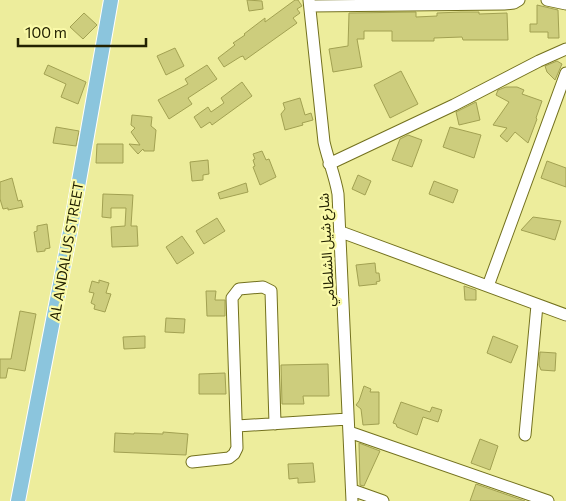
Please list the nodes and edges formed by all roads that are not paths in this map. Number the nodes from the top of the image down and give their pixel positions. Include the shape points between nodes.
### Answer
1 (111, 0) edge
2 (519, 0) edge
3 (547, 0) edge
4 (310, 3) edge
5 (566, 4) edge
6 (566, 49) edge
7 (566, 73) edge
8 (329, 164) junction
9 (341, 232) junction
10 (488, 286) junction
11 (537, 305) junction
12 (566, 316) edge
13 (348, 420) junction
14 (275, 424) junction
15 (237, 426) junction
16 (349, 432) junction
17 (525, 435) dead end
18 (192, 462) dead end
19 (352, 496) edge
20 (18, 501) edge
21 (383, 501) edge
22 (548, 501) edge

1 - 20 main road, AL ANDALUS STREET
2 - 4 street via 504,4
3 - 5 street
4 - 8 street, شارع شيل الشلطامي
6 - 8 street
7 - 10 street
8 - 9 street, شارع شيل الشلطامي via 336,179
9 - 10 street
9 - 13 street, شارع شيل الشلطامي
10 - 11 street
11 - 12 street
11 - 17 street
13 - 14 street
13 - 16 street, شارع شيل الشلطامي
14 - 15 street
14 - 15 street via 273,298 271,291 263,287 239,290 232,298
15 - 18 street via 237,448 229,458
16 - 19 street, شارع شيل الشلطامي
16 - 22 street
19 - 21 street

